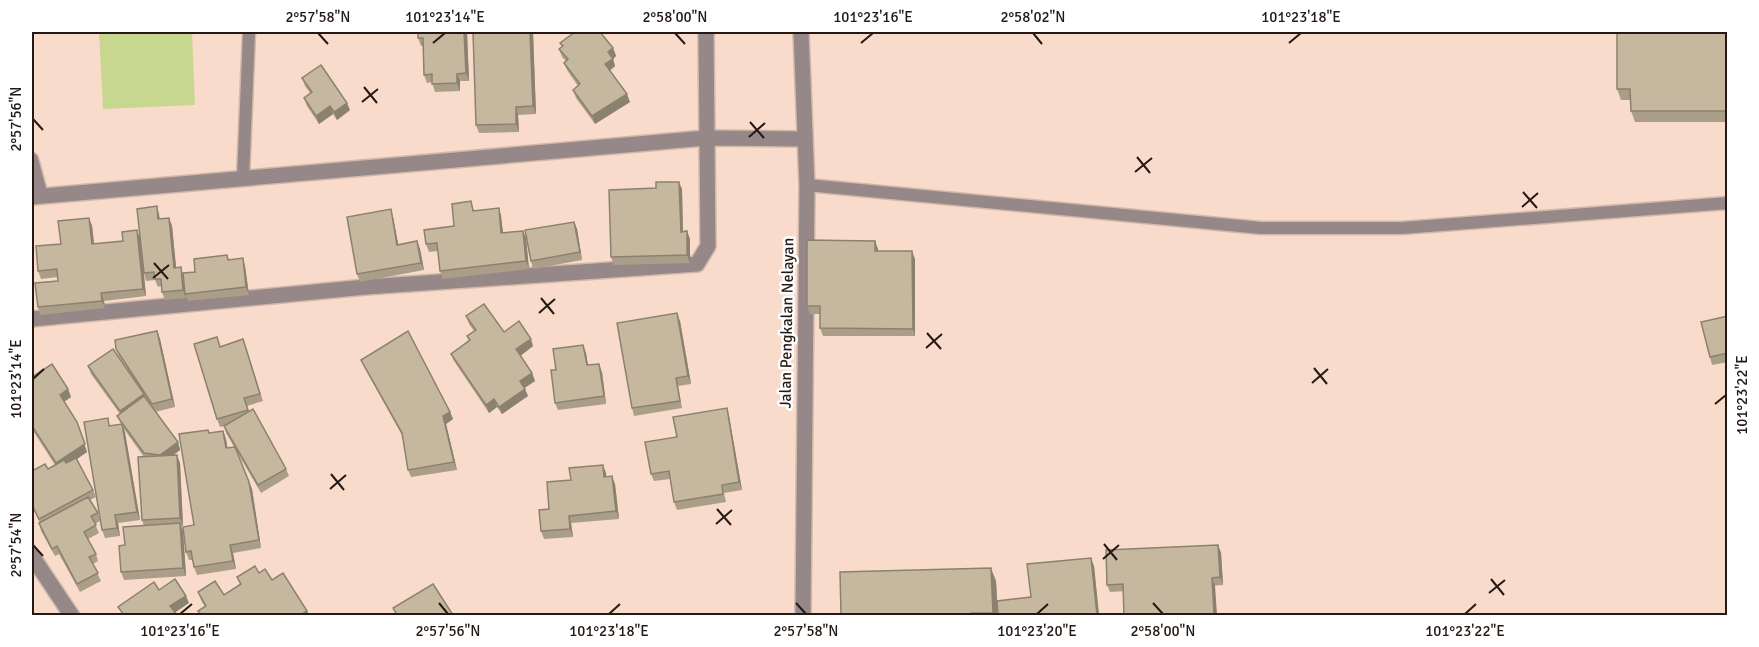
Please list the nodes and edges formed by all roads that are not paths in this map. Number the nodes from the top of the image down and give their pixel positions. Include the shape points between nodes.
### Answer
1 (706, 32) edge
2 (801, 32) edge
3 (249, 33) edge
4 (706, 138) junction
5 (803, 139) junction
6 (32, 159) edge
7 (243, 178) junction
8 (807, 185) junction
9 (37, 197) edge
10 (1728, 203) edge
11 (32, 318) edge
12 (32, 556) edge
13 (72, 615) edge
14 (803, 615) edge

1 - 4 street
2 - 5 street, Jalan Pengkalan Nelayan
3 - 7 lane
4 - 5 street
4 - 7 street
4 - 11 street via 708,246 704,258 690,267 366,287
5 - 8 street, Jalan Pengkalan Nelayan
6 - 9 lane
7 - 9 street
8 - 10 lane via 1261,228 1402,228
8 - 14 street, Jalan Pengkalan Nelayan
12 - 13 street

